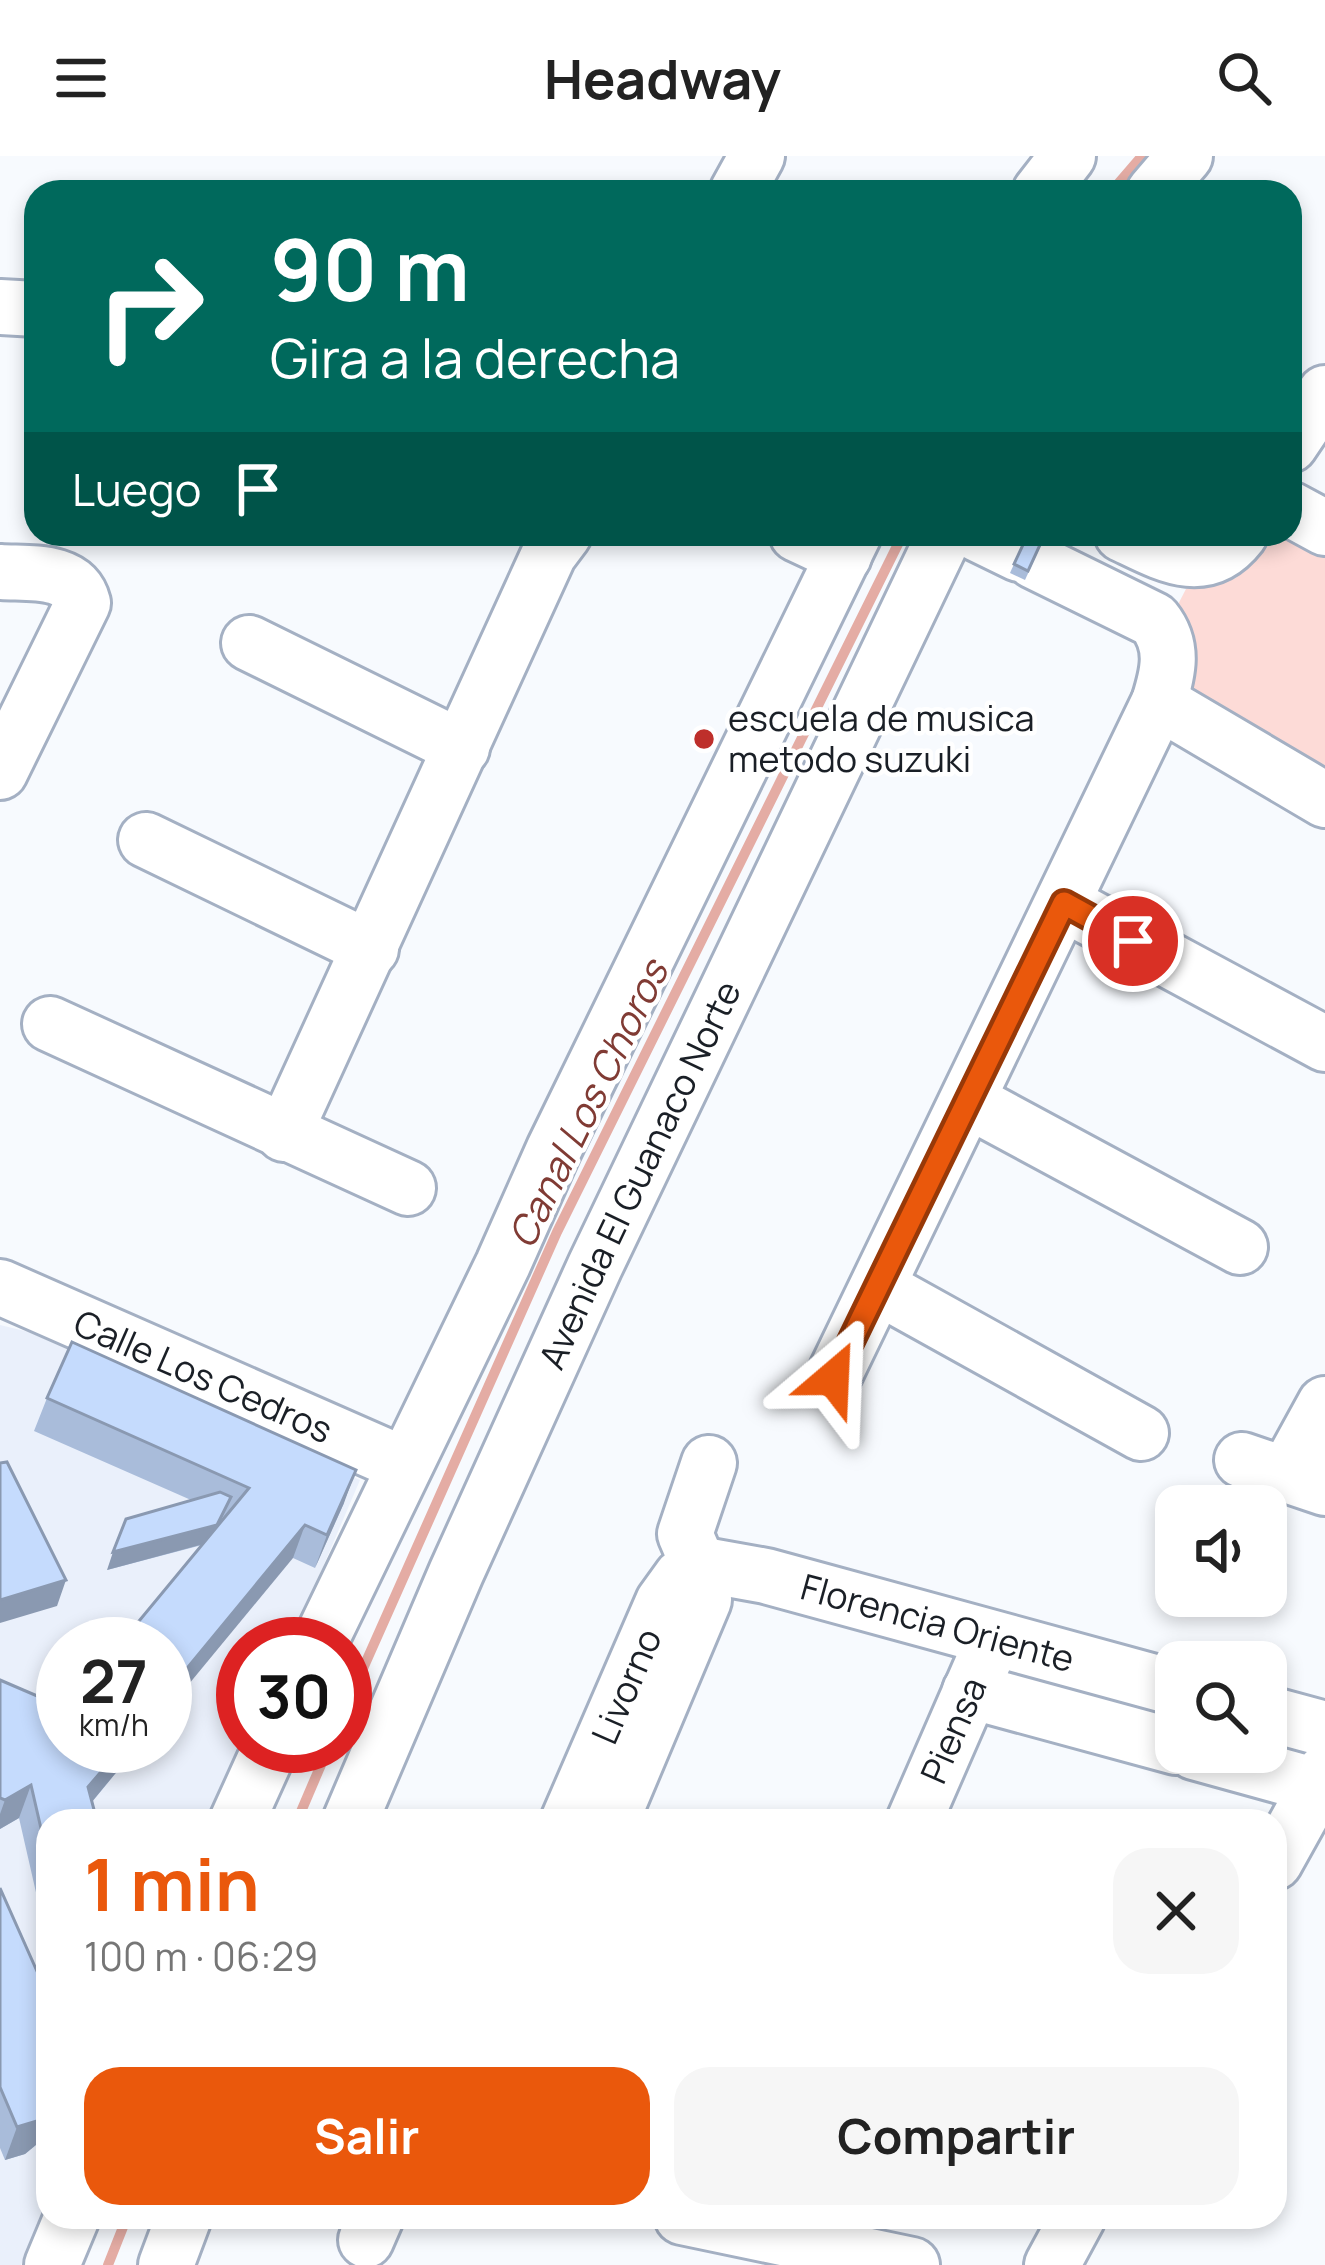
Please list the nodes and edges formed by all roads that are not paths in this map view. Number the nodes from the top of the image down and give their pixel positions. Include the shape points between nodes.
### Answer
1 (1069, 156) edge
2 (1185, 156) edge
3 (1050, 180) edge
4 (1164, 180) edge
5 (1325, 394) edge
6 (1302, 428) edge
7 (537, 546) edge
8 (830, 546) edge
9 (939, 546) edge
10 (1147, 546) edge
11 (1228, 546) edge
12 (1010, 549) edge
13 (0, 572) edge
14 (249, 643) dead end
15 (1159, 702) junction
16 (462, 748) junction
17 (0, 772) edge
18 (1325, 800) edge
19 (146, 840) dead end
20 (1064, 903) junction
21 (370, 949) junction
22 (50, 1024) dead end
23 (1325, 1044) edge
24 (969, 1101) junction
25 (284, 1134) junction
26 (408, 1188) dead end
27 (1240, 1247) dead end
28 (0, 1287) edge
29 (878, 1287) junction
30 (833, 1378) dead end
31 (1325, 1404) edge
32 (1141, 1433) dead end
33 (709, 1463) dead end
34 (404, 1465) junction
35 (1284, 1474) edge
36 (699, 1564) junction
37 (332, 1617) edge
38 (993, 1639) junction
39 (1155, 1682) edge
40 (970, 1691) junction
41 (1287, 1719) edge
42 (1325, 1729) edge
43 (1155, 1741) edge
44 (1287, 1772) edge
45 (259, 1773) edge
46 (1321, 1779) edge
47 (242, 1809) edge
48 (355, 1809) edge
49 (573, 1809) edge
50 (616, 1809) edge
51 (919, 1809) edge
52 (1287, 1840) edge
53 (67, 2229) edge
54 (180, 2229) edge
55 (761, 2229) edge
56 (1072, 2229) edge
57 (876, 2261) edge
58 (52, 2265) edge
59 (166, 2265) edge
60 (1052, 2265) edge

1 - 3 street
2 - 4 street
5 - 6 street
7 - 16 street
8 - 34 street
9 - 48 street, Avenida El Guanaco Norte via 595,1266
10 - 11 street via 1196,562
12 - 15 street via 1154,620 1169,653
13 - 17 street via 66,580 83,602
14 - 16 street
15 - 18 street
15 - 20 street
16 - 21 street
19 - 21 street
20 - 23 street
20 - 24 street
21 - 25 street
22 - 25 street
24 - 27 street
24 - 29 street
25 - 26 street
28 - 34 street, Calle Los Cedros
29 - 30 street
29 - 32 street
31 - 35 street
33 - 36 street, Livorno via 686,1527
34 - 37 street
36 - 38 street, Florencia Oriente
36 - 49 street, Livorno via 663,1602
36 - 50 street, Livorno via 700,1612
38 - 39 street, Florencia Oriente
38 - 40 street, Piensa
40 - 43 street, Florencia Oriente
40 - 51 street, Piensa
41 - 42 street
44 - 46 street
45 - 47 street
46 - 52 street
53 - 58 street
54 - 59 street
55 - 57 street
56 - 60 street

